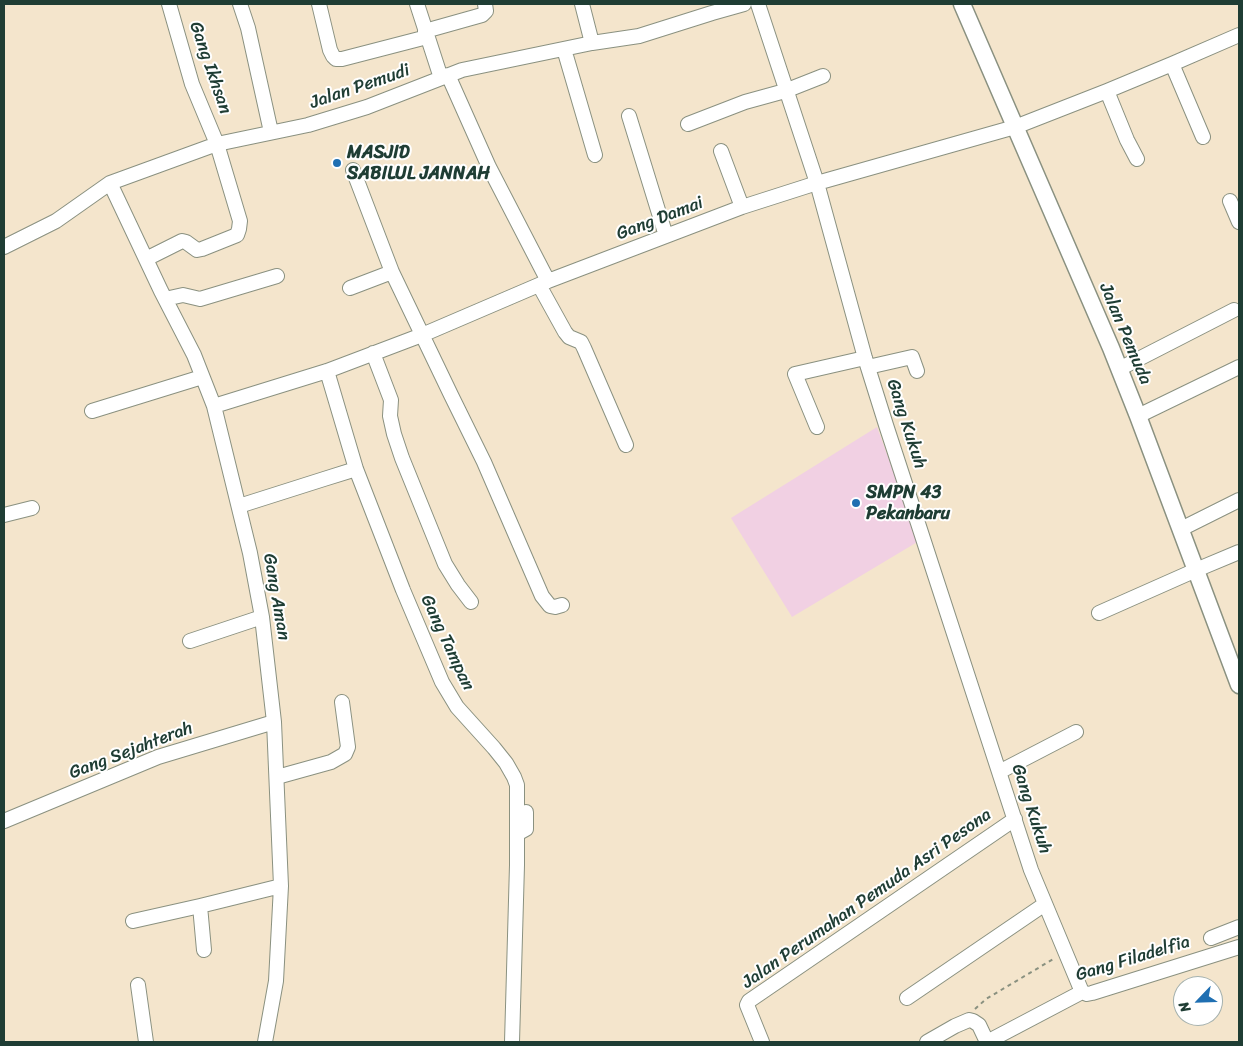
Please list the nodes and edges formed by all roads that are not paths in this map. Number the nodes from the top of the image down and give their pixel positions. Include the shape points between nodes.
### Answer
1 (169, 4) edge
2 (240, 4) edge
3 (319, 4) edge
4 (417, 4) edge
5 (485, 4) edge
6 (582, 4) edge
7 (744, 4) edge
8 (758, 4) edge
9 (962, 4) edge
10 (711, 8) edge
11 (426, 34) junction
12 (1238, 39) edge
13 (592, 43) junction
14 (564, 49) junction
15 (1172, 64) junction
16 (445, 76) junction
17 (823, 76) dead end
18 (786, 91) junction
19 (1107, 91) junction
20 (629, 116) dead end
21 (688, 124) dead end
22 (1015, 127) junction
23 (271, 132) junction
24 (1203, 137) dead end
25 (217, 144) junction
26 (721, 151) dead end
27 (595, 155) dead end
28 (1138, 159) dead end
29 (352, 170) dead end
30 (110, 183) junction
31 (817, 183) junction
32 (1230, 201) dead end
33 (742, 207) junction
34 (1239, 222) edge
35 (666, 236) junction
36 (4, 247) edge
37 (146, 259) junction
38 (392, 272) junction
39 (277, 276) dead end
40 (544, 283) junction
41 (350, 288) dead end
42 (166, 299) junction
43 (1234, 310) dead end
44 (422, 335) junction
45 (373, 353) junction
46 (867, 362) junction
47 (1239, 367) edge
48 (1119, 369) junction
49 (326, 371) junction
50 (916, 371) dead end
51 (202, 376) junction
52 (214, 406) junction
53 (92, 411) dead end
54 (1138, 416) junction
55 (817, 427) dead end
56 (626, 446) dead end
57 (356, 469) junction
58 (1239, 500) edge
59 (239, 506) junction
60 (32, 508) dead end
61 (4, 515) edge
62 (1181, 529) junction
63 (1239, 552) edge
64 (1196, 570) junction
65 (471, 602) dead end
66 (562, 605) dead end
67 (1099, 613) dead end
68 (262, 617) junction
69 (190, 641) dead end
70 (1239, 684) edge
71 (342, 702) dead end
72 (274, 722) junction
73 (1076, 732) dead end
74 (1000, 772) junction
75 (277, 778) junction
76 (526, 812) dead end
77 (1015, 819) junction
78 (4, 821) edge
79 (517, 834) junction
80 (282, 886) junction
81 (1045, 904) junction
82 (200, 906) junction
83 (133, 921) dead end
84 (1239, 926) edge
85 (1211, 938) dead end
86 (1239, 947) edge
87 (204, 950) dead end
88 (138, 985) dead end
89 (1082, 992) junction
90 (907, 998) dead end
91 (146, 1042) edge
92 (265, 1042) edge
93 (512, 1042) edge
94 (762, 1042) edge
95 (927, 1042) edge
96 (987, 1042) edge

1 - 25 street, Gang Ikhsan via 192,84
2 - 23 street
3 - 11 street via 330,50 336,59
4 - 11 street
5 - 11 street via 486,11 482,15
6 - 13 street
7 - 10 street, Jalan Pemudi
8 - 18 street, Gang Kukuh
9 - 22 main road, Jalan Pemuda
10 - 13 street, Jalan Pemudi via 639,36
11 - 16 street
12 - 15 street, Gang Damai
13 - 14 street, Jalan Pemudi
14 - 16 street, Jalan Pemudi
14 - 27 street
15 - 19 street, Gang Damai
15 - 24 street
16 - 23 street, Jalan Pemudi via 367,107 308,125
16 - 40 street
17 - 18 street
18 - 21 street via 745,102
18 - 31 street, Gang Kukuh
19 - 22 street, Gang Damai
19 - 28 street
20 - 35 street
22 - 31 street, Gang Damai
22 - 48 main road, Jalan Pemuda
23 - 25 street, Jalan Pemudi
25 - 30 street, Jalan Pemudi
25 - 37 street, Gang Ikhsan via 240,221 237,235 196,250 182,241
26 - 33 street
29 - 38 street
30 - 36 street, Jalan Pemudi via 56,220
30 - 37 street, Gang Aman
31 - 33 street, Gang Damai
31 - 46 street, Gang Kukuh
32 - 34 street
33 - 35 street, Gang Damai
35 - 40 street, Gang Damai
37 - 42 street, Gang Aman
38 - 41 street
38 - 44 street
39 - 42 street via 200,299 183,295
40 - 44 street, Gang Damai
40 - 56 street via 565,332 584,348
42 - 51 street, Gang Aman
43 - 48 street
44 - 45 street, Gang Damai
44 - 66 street via 484,462 542,596 550,606
45 - 49 street, Gang Damai
45 - 65 street via 391,400 390,416 402,458 445,564
46 - 50 street via 912,357
46 - 55 street via 795,374
46 - 74 street, Gang Kukuh
47 - 54 street
48 - 54 main road, Jalan Pemuda
49 - 52 street, Gang Damai
49 - 57 street, Gang Tampan
51 - 52 street, Gang Aman
51 - 53 street
52 - 59 street, Gang Aman
54 - 62 main road, Jalan Pemuda
57 - 59 street
57 - 79 street, Gang Tampan via 402,590 442,682 457,707 514,776 517,785
58 - 62 street
59 - 68 street, Gang Aman
60 - 61 street
62 - 64 main road, Jalan Pemuda
63 - 64 street
64 - 67 street
64 - 70 main road, Jalan Pemuda
68 - 69 street
68 - 72 street, Gang Aman
71 - 75 street via 348,747 345,754 331,762
72 - 75 street, Gang Aman
72 - 78 street, Gang Sejahterah via 158,757
73 - 74 street
74 - 77 street, Gang Kukuh
75 - 80 street, Gang Aman
76 - 79 street via 526,829
77 - 81 street, Gang Kukuh
77 - 94 street, Jalan Perumahan Pemuda Asri Pesona via 749,1001 747,1005
79 - 93 street, Gang Tampan
80 - 82 street
80 - 92 street, Gang Aman via 276,980
81 - 89 street, Gang Kukuh
81 - 90 street
82 - 83 street
82 - 87 street
84 - 85 street
86 - 89 street, Gang Filadelfia via 1092,993
88 - 91 street
89 - 96 street, Gang Filadelfia
95 - 96 street via 966,1021 973,1021 979,1025

